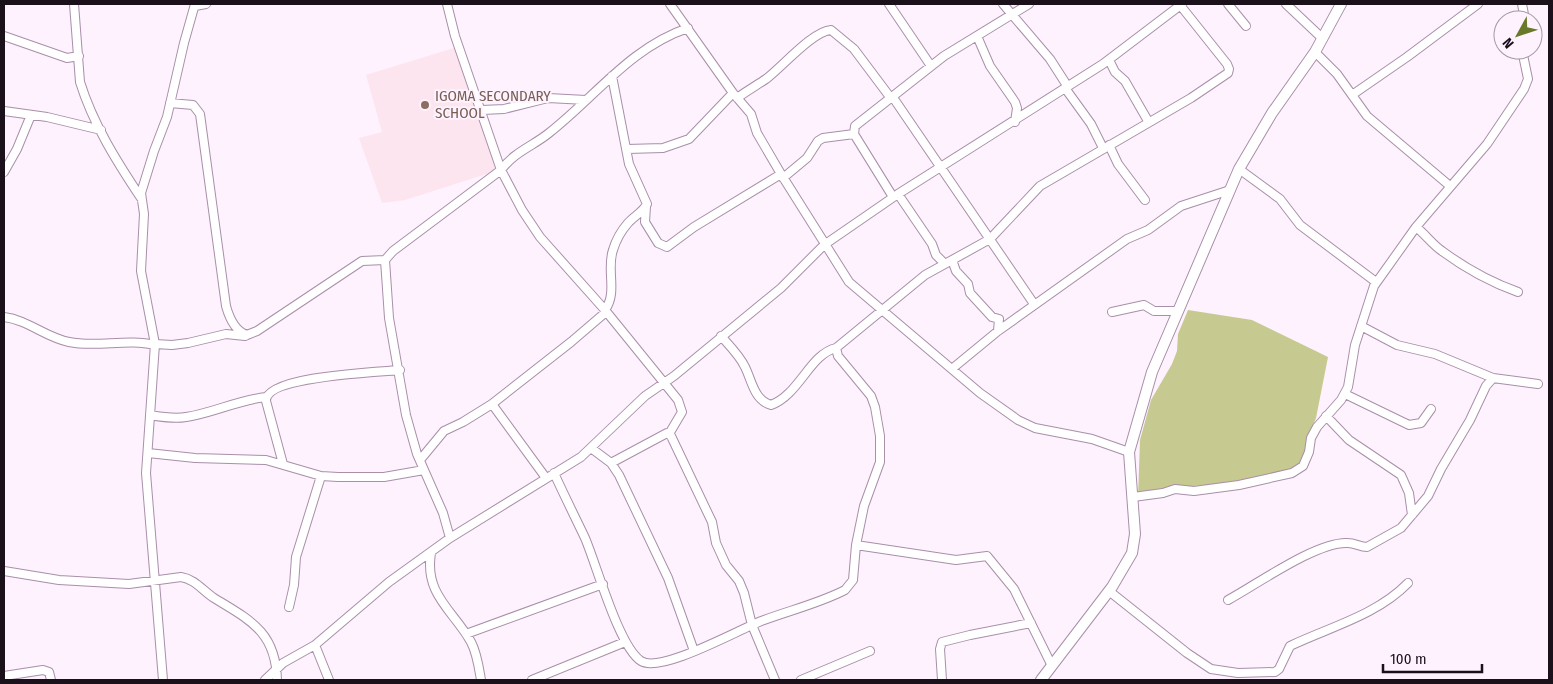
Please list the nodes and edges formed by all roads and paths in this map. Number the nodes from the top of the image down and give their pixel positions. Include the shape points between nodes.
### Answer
1 (74, 4) edge
2 (206, 4) edge
3 (447, 4) edge
4 (670, 4) edge
5 (889, 4) edge
6 (1003, 4) edge
7 (1029, 4) edge
8 (1181, 4) edge
9 (1228, 4) edge
10 (1286, 4) edge
11 (1340, 4) edge
12 (1478, 4) edge
13 (195, 5) edge
14 (1010, 15) junction
15 (1246, 26) dead end
16 (688, 28) junction
17 (4, 36) edge
18 (977, 36) junction
19 (1322, 38) junction
20 (1315, 52) junction
21 (79, 56) junction
22 (1109, 60) junction
23 (1524, 60) edge
24 (931, 66) junction
25 (612, 76) junction
26 (1067, 88) junction
27 (735, 95) junction
28 (1352, 95) junction
29 (891, 97) junction
30 (586, 100) junction
31 (170, 103) junction
32 (482, 110) junction
33 (4, 111) edge
34 (31, 114) junction
35 (1015, 122) junction
36 (1148, 122) junction
37 (101, 130) junction
38 (854, 134) junction
39 (1106, 147) junction
40 (627, 150) junction
41 (939, 168) junction
42 (1239, 169) junction
43 (502, 170) junction
44 (4, 172) edge
45 (782, 176) junction
46 (1450, 186) junction
47 (1230, 190) junction
48 (896, 196) junction
49 (142, 200) junction
50 (1145, 200) dead end
51 (646, 206) junction
52 (1416, 227) junction
53 (990, 239) junction
54 (824, 245) junction
55 (385, 260) junction
56 (948, 262) junction
57 (1376, 282) junction
58 (1518, 292) dead end
59 (869, 299) junction
60 (1034, 304) junction
61 (606, 311) junction
62 (882, 311) junction
63 (1178, 311) junction
64 (1112, 312) dead end
65 (4, 317) edge
66 (873, 317) junction
67 (1361, 326) junction
68 (998, 331) junction
69 (247, 335) junction
70 (721, 336) junction
71 (155, 344) junction
72 (836, 348) junction
73 (953, 368) junction
74 (400, 370) junction
75 (1493, 378) junction
76 (664, 382) junction
77 (1538, 384) dead end
78 (1345, 394) junction
79 (266, 397) junction
80 (492, 404) junction
81 (1431, 409) dead end
82 (150, 415) junction
83 (1326, 416) junction
84 (669, 434) junction
85 (591, 448) junction
86 (1129, 452) junction
87 (148, 453) junction
88 (420, 460) junction
89 (611, 463) junction
90 (283, 464) junction
91 (424, 470) junction
92 (554, 473) junction
93 (321, 476) junction
94 (546, 478) junction
95 (1133, 497) junction
96 (1412, 515) junction
97 (450, 538) junction
98 (856, 546) junction
99 (431, 553) junction
100 (4, 571) edge
101 (156, 581) junction
102 (1408, 583) dead end
103 (603, 584) junction
104 (1109, 591) junction
105 (1228, 600) dead end
106 (289, 607) dead end
107 (1031, 623) junction
108 (752, 626) junction
109 (466, 634) junction
110 (625, 642) junction
111 (315, 645) junction
112 (694, 651) junction
113 (870, 651) dead end
114 (1052, 666) junction
115 (276, 669) junction
116 (4, 676) edge
117 (51, 680) edge
118 (163, 680) edge
119 (264, 680) edge
120 (276, 680) edge
121 (329, 680) edge
122 (481, 680) edge
123 (532, 680) edge
124 (775, 680) edge
125 (801, 680) edge
126 (942, 680) edge
127 (1041, 680) edge

1 - 21 street
2 - 13 street
3 - 32 street
4 - 16 street
5 - 24 street
6 - 14 street
7 - 14 street
8 - 22 street
8 - 36 street via 1229,71 1191,98
9 - 15 street
10 - 19 street
11 - 19 main road
12 - 28 street
13 - 31 street
14 - 18 street
14 - 26 street via 1032,36
16 - 25 street via 654,43
16 - 27 street
17 - 21 street via 67,58
18 - 24 street
18 - 35 street via 990,66 1015,102
19 - 20 main road
20 - 28 street
20 - 42 main road via 1272,113
21 - 37 street via 80,82
22 - 26 street
22 - 36 street
23 - 46 street via 1527,85 1487,144
24 - 29 street
25 - 30 street
25 - 40 street
26 - 35 street
26 - 39 street
27 - 29 street via 766,79 815,37 831,30 854,49
27 - 40 street via 689,139 663,148
27 - 45 street via 751,114 757,133
28 - 46 street via 1367,116
29 - 38 street via 855,126
29 - 41 street
30 - 32 street via 548,98 504,109
30 - 43 street via 548,134 516,154
31 - 49 street via 143,183
31 - 69 street via 193,106 200,114 226,306 229,318
32 - 43 street
33 - 34 street
34 - 37 street
34 - 44 street
35 - 41 street
36 - 39 street
37 - 49 street
38 - 45 street via 818,141 807,158
38 - 48 street
39 - 50 street
39 - 53 street via 1040,186
40 - 51 street
41 - 48 street
41 - 53 street
42 - 47 main road
42 - 57 street via 1274,194 1300,226
43 - 55 street
43 - 61 street via 530,223
45 - 51 street via 694,227 667,247 658,243 645,222
45 - 54 street
46 - 52 street
47 - 60 street via 1181,206
47 - 63 main road
48 - 54 street
48 - 56 street via 932,244 936,255
49 - 71 street via 141,271
51 - 61 street via 628,223 613,249 610,258 612,294
52 - 57 street
52 - 58 street via 1439,250 1497,284
53 - 56 street
53 - 60 street
54 - 59 street via 846,278
54 - 70 street via 781,288
55 - 69 street via 362,261
55 - 74 street via 389,318
56 - 62 street via 925,275
56 - 68 street via 992,317 999,319
57 - 67 street
59 - 62 street
59 - 66 street
60 - 68 street
61 - 76 street
61 - 80 street
62 - 66 street
62 - 73 street
63 - 64 street via 1154,311 1144,305
63 - 86 main road via 1152,372
65 - 71 street via 23,320 71,342
66 - 72 street
67 - 75 street via 1397,345 1434,354
67 - 78 street
68 - 73 street
69 - 71 street via 226,334 188,343
70 - 72 street via 745,367 756,393 771,405 793,389 822,356
70 - 76 street
71 - 82 street
72 - 98 street via 838,356 871,396 880,436 880,462 864,506
73 - 86 street via 980,393 1018,420 1035,428 1092,439
74 - 79 street via 330,376 277,386
74 - 88 street via 406,415
75 - 77 street
75 - 96 street via 1440,469 1432,490
76 - 84 street via 682,409 680,419
76 - 85 street
78 - 81 street via 1410,425 1421,423
78 - 83 street
79 - 82 street via 251,398 188,417
79 - 90 street
80 - 88 street via 444,431
80 - 94 street
82 - 87 street
83 - 95 street via 1311,438 1306,460 1298,471 1239,485 1194,491 1175,489
83 - 96 street via 1349,440 1400,475 1409,493
84 - 89 street via 657,437
84 - 108 street via 712,522 726,565 741,587
85 - 89 street
85 - 92 street
86 - 95 main road
87 - 90 street via 266,460
87 - 101 street via 147,480
88 - 91 street
89 - 112 street via 668,578
90 - 93 street
91 - 93 street via 363,478
91 - 97 street
92 - 94 street
92 - 103 street
93 - 106 street via 296,557
94 - 97 street
95 - 104 main road via 1136,534 1132,553
96 - 105 street via 1401,528 1372,544 1362,547 1347,542 1327,547 1289,563
97 - 99 street
98 - 107 street via 956,560 986,555 1014,589
98 - 108 street via 853,580 845,590
99 - 109 street via 429,572 441,601
99 - 111 street via 389,582
100 - 101 street via 78,581 129,584
101 - 115 street via 189,578 237,610 265,637
101 - 118 street
102 - 104 street via 1368,612 1290,646 1278,669 1271,673 1211,669 1187,654
103 - 109 street
103 - 110 street
104 - 114 main road
107 - 114 street
107 - 126 street via 942,642
108 - 112 street
108 - 124 street
109 - 122 street via 472,644
110 - 112 street via 645,664
110 - 123 street
111 - 115 street
111 - 121 street
113 - 125 street
114 - 127 main road
115 - 119 street
115 - 120 street
116 - 117 street via 43,670 50,673

